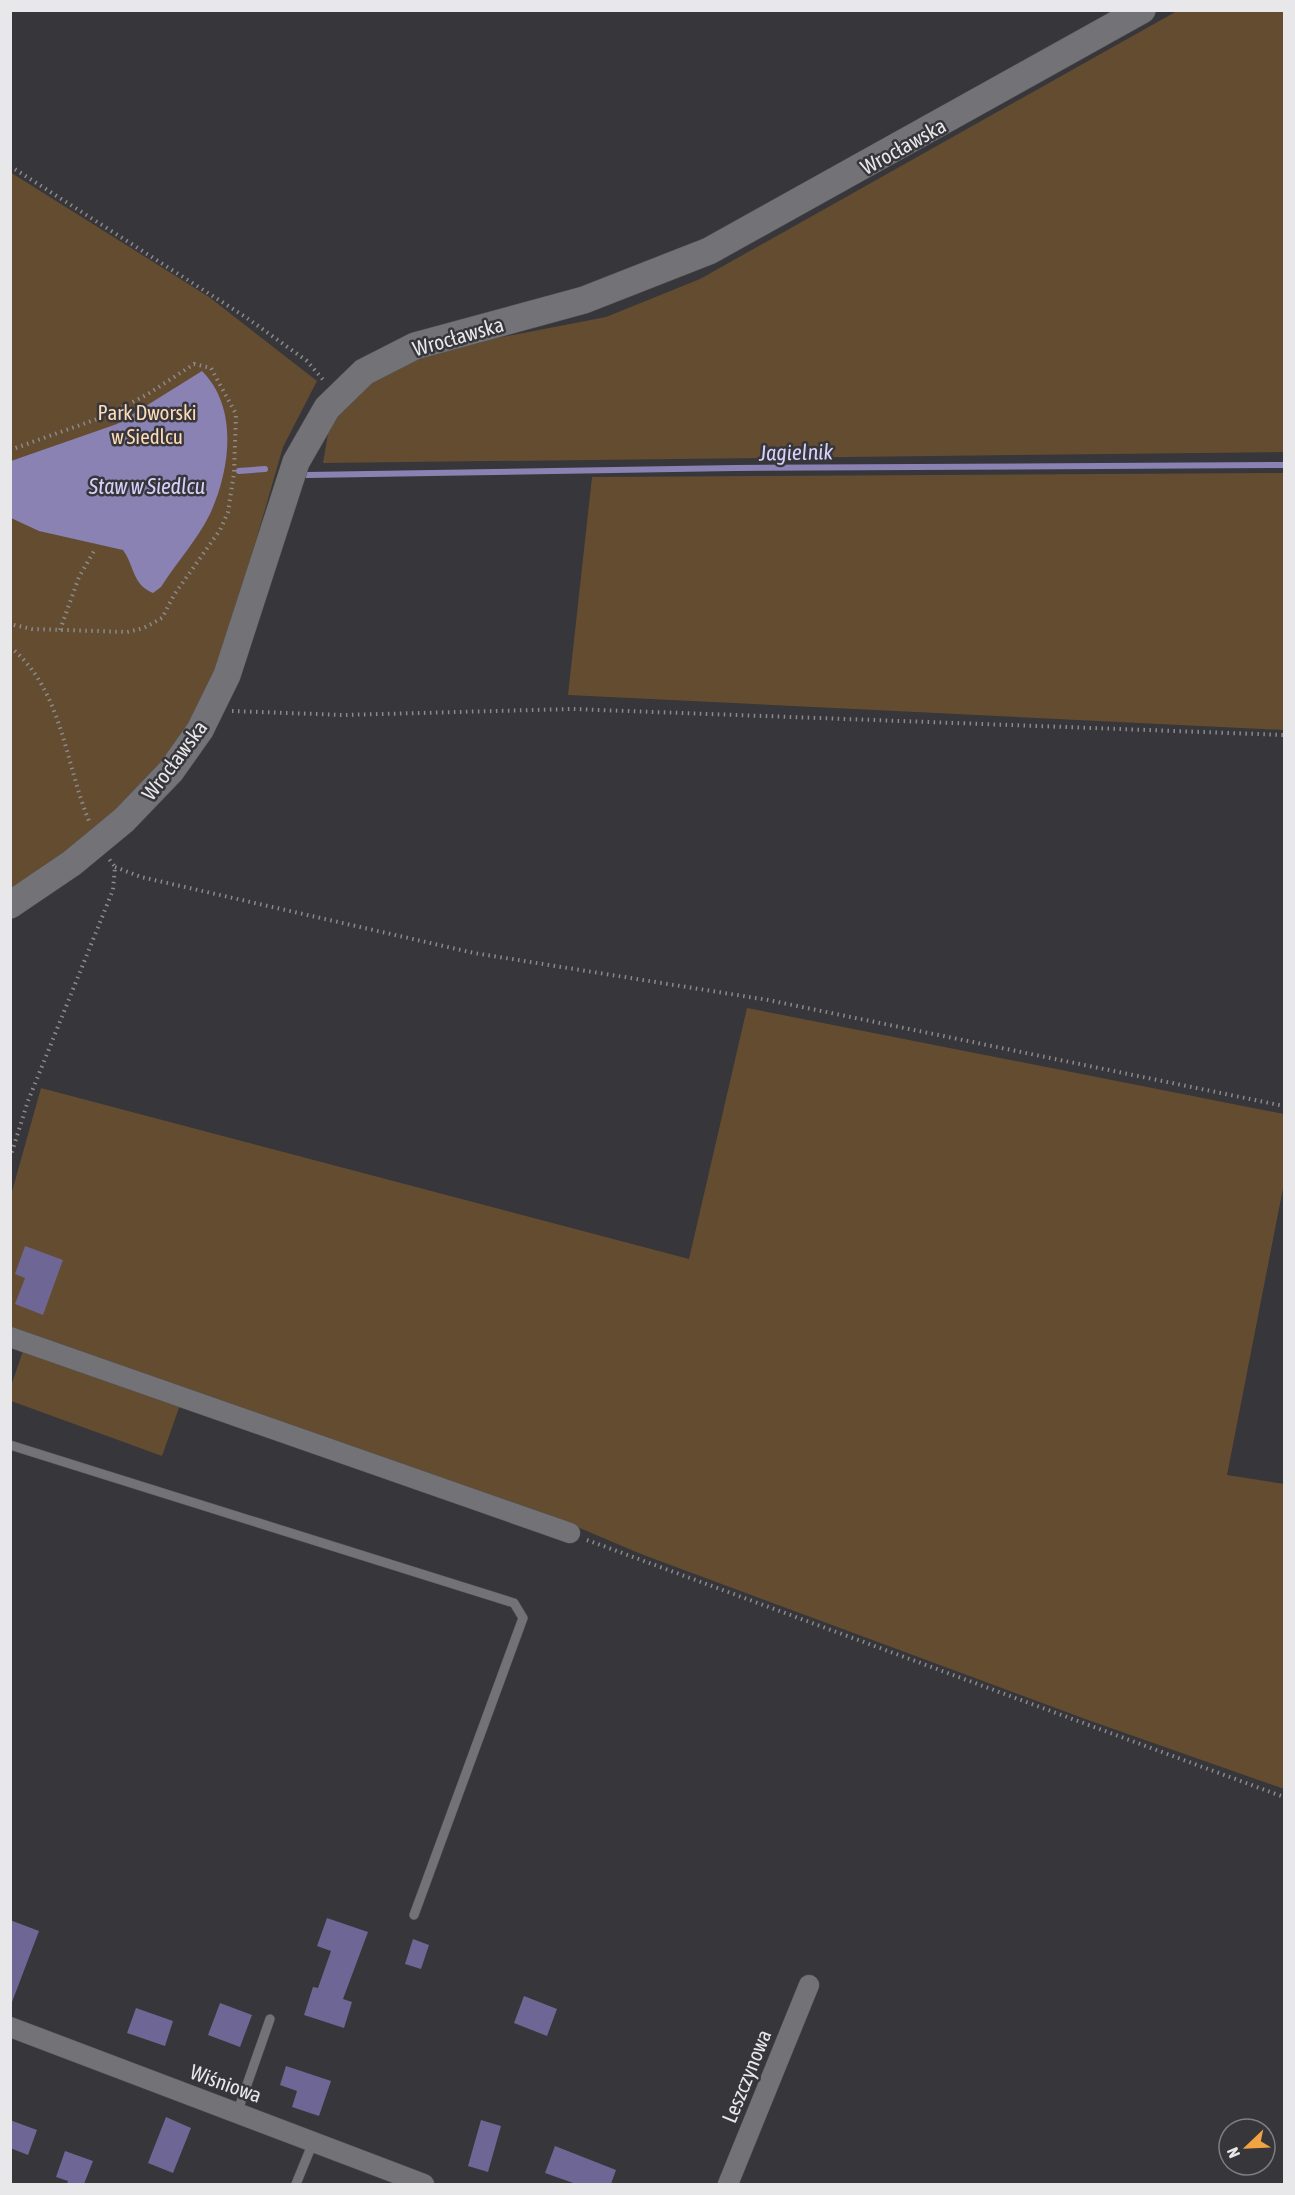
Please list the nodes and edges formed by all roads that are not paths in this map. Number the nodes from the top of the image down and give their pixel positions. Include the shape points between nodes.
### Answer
1 (1142, 10) edge
2 (10, 905) edge
3 (10, 1337) edge
4 (10, 1444) edge
5 (570, 1533) road end
6 (414, 1915) dead end
7 (809, 1985) dead end
8 (270, 2019) dead end
9 (10, 2027) edge
10 (237, 2112) junction
11 (314, 2140) junction
12 (296, 2184) edge
13 (424, 2184) edge
14 (728, 2184) edge

1 - 2 street, Wrocławska via 710,251 584,300 415,346 364,372 338,396 315,426 292,472 226,675 200,730 171,771 124,820
3 - 5 street
4 - 6 lane via 514,1603 523,1618
7 - 14 street, Leszczynowa
8 - 10 lane
9 - 10 street, Wiśniowa
10 - 11 street, Wiśniowa
11 - 12 lane
11 - 13 street, Wiśniowa

